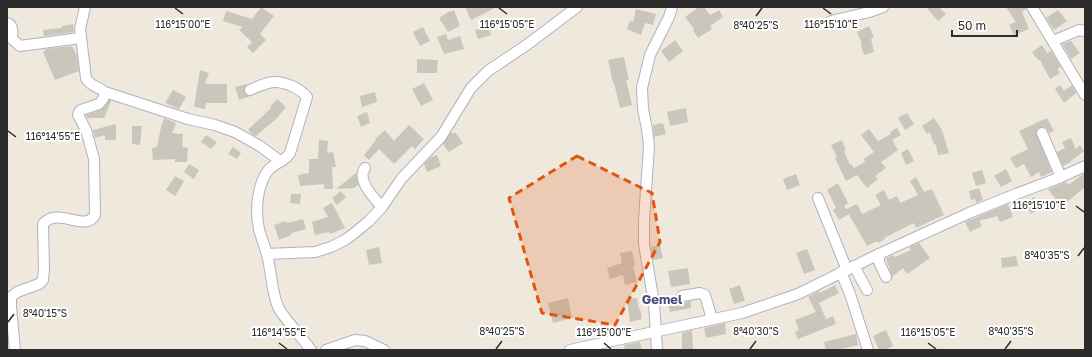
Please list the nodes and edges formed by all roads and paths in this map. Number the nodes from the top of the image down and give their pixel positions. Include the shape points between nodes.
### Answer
1 (85, 7) edge
2 (577, 7) edge
3 (672, 7) edge
4 (883, 7) edge
5 (1032, 7) edge
6 (831, 21) dead end
7 (7, 23) edge
8 (1085, 31) edge
9 (80, 38) junction
10 (1053, 42) junction
11 (250, 90) dead end
12 (105, 92) junction
13 (1085, 94) edge
14 (1042, 133) dead end
15 (280, 161) junction
16 (1085, 166) edge
17 (365, 168) dead end
18 (1061, 177) junction
19 (818, 198) dead end
20 (382, 206) junction
21 (267, 254) junction
22 (879, 254) junction
23 (848, 269) junction
24 (886, 277) dead end
25 (867, 290) dead end
26 (10, 293) edge
27 (682, 296) dead end
28 (712, 319) junction
29 (656, 331) junction
30 (15, 350) edge
31 (311, 350) edge
32 (326, 350) edge
33 (384, 350) edge
34 (570, 350) edge
35 (657, 350) edge
36 (868, 350) edge

1 - 9 street
2 - 20 street via 488,71 471,88 445,132 402,178
3 - 29 street via 650,55 642,88 649,146 644,244
4 - 6 street
5 - 10 street
7 - 9 street via 12,27 12,39 20,46
8 - 10 street via 1079,30
9 - 12 street via 86,78 89,83
10 - 13 street
11 - 15 street via 268,83 281,82 298,89 307,97 290,153
12 - 15 street via 235,132
12 - 26 street via 100,103 78,113 94,159 95,215 91,220 83,222 58,217 44,222 43,280 36,286
14 - 18 street
15 - 21 street via 267,172 258,199 258,227
16 - 18 street
17 - 20 street via 362,178
18 - 22 street via 969,213
19 - 23 street
20 - 21 street via 363,226 331,247 315,252
21 - 31 street via 273,292 279,308
22 - 23 street
22 - 24 street via 879,262
23 - 25 street
23 - 28 street via 798,294 742,313
23 - 36 street via 852,300
26 - 30 street
27 - 28 street via 700,293 705,295
28 - 29 street
29 - 34 street
29 - 35 street
32 - 33 street via 355,340 365,341

